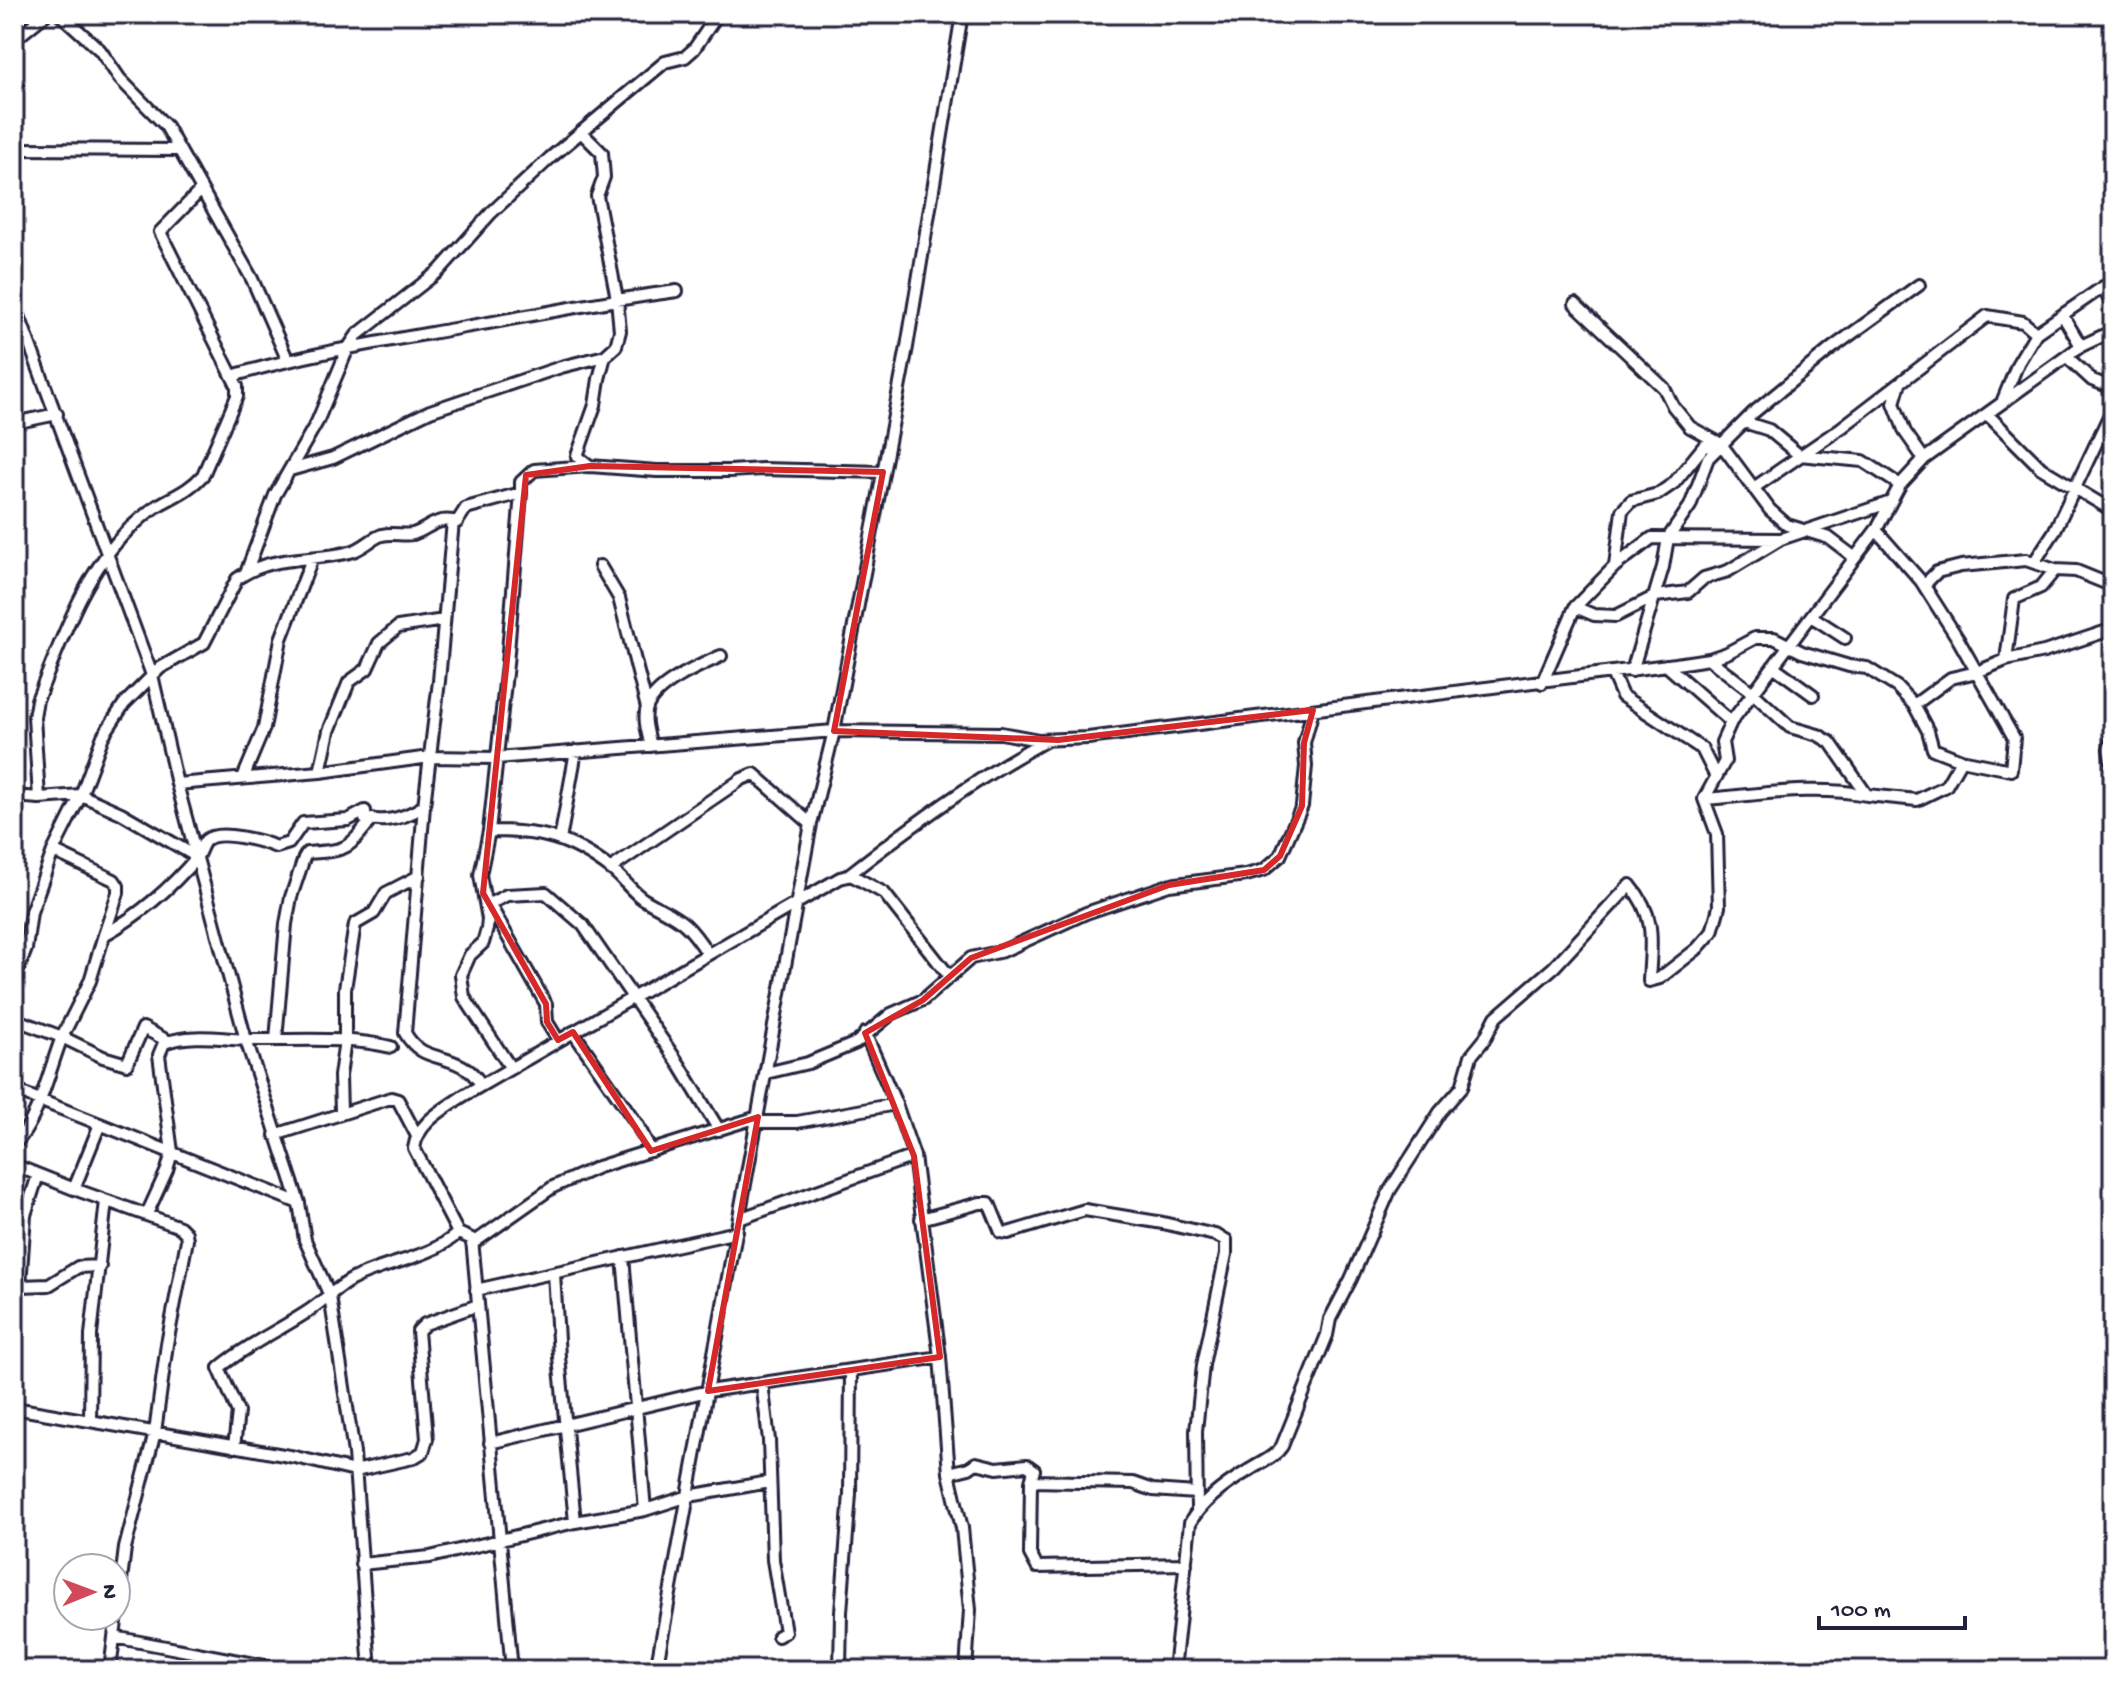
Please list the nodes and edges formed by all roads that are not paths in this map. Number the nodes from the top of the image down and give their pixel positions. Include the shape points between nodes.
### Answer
1 (46, 14) edge
2 (60, 14) edge
3 (718, 14) edge
4 (962, 14) edge
5 (14, 40) edge
6 (581, 132) junction
7 (14, 149) edge
8 (179, 150) junction
9 (201, 190) junction
10 (1919, 285) dead end
11 (2108, 288) edge
12 (677, 291) dead end
13 (617, 299) junction
14 (14, 302) edge
15 (1575, 304) dead end
16 (2113, 307) edge
17 (2063, 316) junction
18 (2113, 331) edge
19 (2036, 333) junction
20 (2081, 346) junction
21 (348, 348) junction
22 (605, 356) junction
23 (2067, 357) junction
24 (288, 361) junction
25 (232, 376) junction
26 (1900, 382) junction
27 (2113, 388) edge
28 (2002, 403) junction
29 (2113, 408) edge
30 (57, 414) junction
31 (1987, 414) junction
32 (1744, 422) junction
33 (14, 423) edge
34 (1721, 444) junction
35 (1799, 455) junction
36 (1924, 459) junction
37 (590, 466) junction
38 (290, 470) junction
39 (883, 472) junction
40 (1900, 485) junction
41 (1755, 487) junction
42 (2075, 487) junction
43 (521, 493) junction
44 (1891, 502) junction
45 (2113, 511) edge
46 (453, 521) junction
47 (1808, 530) junction
48 (1876, 530) junction
49 (1668, 538) junction
50 (1781, 539) junction
51 (107, 553) junction
52 (1854, 557) junction
53 (312, 559) junction
54 (2035, 561) junction
55 (600, 566) dead end
56 (1615, 566) junction
57 (2055, 570) junction
58 (246, 573) junction
59 (1924, 585) junction
60 (2113, 586) edge
61 (1655, 596) junction
62 (1575, 607) junction
63 (1811, 616) junction
64 (444, 620) junction
65 (2113, 629) edge
66 (1845, 638) dead end
67 (1789, 646) junction
68 (721, 656) dead end
69 (1709, 659) junction
70 (2006, 660) junction
71 (1666, 665) junction
72 (1773, 666) junction
73 (1632, 671) junction
74 (1977, 672) junction
75 (1612, 673) junction
76 (152, 675) junction
77 (1542, 683) junction
78 (1753, 693) junction
79 (1813, 695) dead end
80 (1914, 705) junction
81 (647, 708) junction
82 (1313, 710) junction
83 (1731, 722) junction
84 (834, 731) junction
85 (2113, 736) edge
86 (1047, 740) junction
87 (651, 746) junction
88 (576, 751) junction
89 (430, 757) junction
90 (496, 758) junction
91 (1961, 760) junction
92 (320, 772) junction
93 (2113, 772) edge
94 (1716, 777) junction
95 (243, 778) junction
96 (177, 784) junction
97 (81, 795) junction
98 (1867, 795) junction
99 (14, 796) edge
100 (39, 798) junction
101 (1704, 799) junction
102 (424, 806) junction
103 (372, 819) junction
104 (811, 824) junction
105 (489, 831) junction
106 (560, 840) junction
107 (53, 851) junction
108 (197, 857) junction
109 (610, 869) junction
110 (419, 876) junction
111 (846, 876) junction
112 (483, 893) junction
113 (797, 901) junction
114 (489, 904) junction
115 (104, 935) junction
116 (708, 954) junction
117 (950, 977) junction
118 (14, 980) edge
119 (634, 998) junction
120 (14, 1019) edge
121 (573, 1032) junction
122 (865, 1033) junction
123 (62, 1037) junction
124 (246, 1040) junction
125 (276, 1040) junction
126 (345, 1040) junction
127 (558, 1040) junction
128 (168, 1041) junction
129 (391, 1047) dead end
130 (510, 1067) junction
131 (766, 1073) junction
132 (481, 1084) junction
133 (14, 1090) edge
134 (40, 1099) junction
135 (896, 1104) junction
136 (341, 1112) junction
137 (757, 1120) junction
138 (100, 1124) junction
139 (719, 1130) junction
140 (275, 1135) junction
141 (417, 1136) junction
142 (14, 1145) edge
143 (651, 1151) junction
144 (172, 1152) junction
145 (914, 1156) junction
146 (14, 1165) edge
147 (38, 1175) junction
148 (74, 1189) junction
149 (106, 1201) junction
150 (299, 1203) junction
151 (147, 1214) junction
152 (739, 1219) junction
153 (921, 1219) junction
154 (737, 1232) junction
155 (458, 1233) junction
156 (472, 1244) junction
157 (623, 1257) junction
158 (100, 1266) junction
159 (554, 1273) junction
160 (17, 1288) edge
161 (476, 1290) junction
162 (330, 1296) junction
163 (478, 1305) junction
164 (940, 1357) junction
165 (851, 1370) junction
166 (762, 1383) junction
167 (708, 1391) junction
168 (14, 1408) edge
169 (636, 1408) junction
170 (90, 1421) junction
171 (566, 1425) junction
172 (155, 1432) junction
173 (490, 1443) junction
174 (234, 1447) junction
175 (355, 1471) junction
176 (949, 1473) junction
177 (1031, 1481) junction
178 (769, 1482) junction
179 (1196, 1493) junction
180 (689, 1496) junction
181 (645, 1510) junction
182 (1197, 1510) junction
183 (575, 1522) junction
184 (499, 1541) junction
185 (361, 1564) junction
186 (1186, 1564) junction
187 (778, 1636) dead end
188 (114, 1637) junction
189 (656, 1667) edge
190 (110, 1670) edge
191 (286, 1670) edge
192 (370, 1670) edge
193 (512, 1670) edge
194 (622, 1670) edge
195 (840, 1670) edge
196 (966, 1670) edge
197 (1174, 1670) edge

1 - 5 street
2 - 8 street via 154,111
3 - 6 street via 685,57 665,62
4 - 39 street
6 - 13 street via 602,153 604,177 597,196
6 - 21 street via 491,213 439,271 357,335
7 - 8 street
8 - 9 street
9 - 24 street via 252,279
9 - 25 street via 160,232
10 - 32 street via 1832,348
11 - 16 street
11 - 17 street
12 - 13 street
13 - 21 street
13 - 22 street via 620,331 616,346
14 - 30 street
15 - 34 street via 1664,388 1690,427
17 - 19 street
17 - 20 street
18 - 20 street
19 - 26 street via 2023,322 1987,316
19 - 28 street
20 - 23 street
21 - 24 street
21 - 38 street
22 - 37 street via 577,456
22 - 38 street via 430,411 333,458
23 - 27 street via 2092,380
23 - 28 street
24 - 25 street
25 - 51 street via 237,396 203,475 154,508
26 - 35 street
26 - 36 street via 1894,403
28 - 31 street
29 - 42 street
30 - 33 street
30 - 51 street
31 - 36 street
31 - 42 street via 2041,468
32 - 34 street
32 - 35 street via 1769,430
34 - 41 street
34 - 49 street via 1708,458 1690,506
34 - 56 street via 1704,446 1674,483 1631,501 1622,511
35 - 40 street via 1863,461
35 - 41 street
36 - 40 street
37 - 39 street via 623,471
37 - 43 street via 534,470 521,482
38 - 58 street
39 - 84 street
40 - 44 street
41 - 47 street via 1787,525
42 - 45 street
42 - 54 street
43 - 46 street via 466,508
43 - 90 street
44 - 47 street
44 - 48 street
46 - 53 street via 430,523 413,534 384,534 351,552
46 - 64 street
47 - 50 street
47 - 52 street
48 - 52 street
48 - 59 street
49 - 50 street
49 - 56 street via 1652,538
49 - 61 street
50 - 61 street via 1728,571 1704,578 1688,592
51 - 76 street
51 - 100 street via 37,700
52 - 63 street
53 - 58 street via 279,560
53 - 95 street via 281,639 264,728
54 - 57 street
54 - 59 street via 1961,566 1937,572
55 - 81 street via 619,598
56 - 62 street
57 - 60 street via 2076,571
57 - 70 street via 2041,587 2014,599
58 - 76 street via 237,579 204,643
59 - 74 street
61 - 62 street via 1616,616
61 - 73 street
62 - 77 street
63 - 66 street
63 - 67 street
64 - 89 street
64 - 92 street via 398,627 379,643 367,669 349,682 329,731
65 - 70 street
67 - 69 street via 1774,638 1755,638
67 - 72 street
67 - 80 street via 1867,668
68 - 81 street via 682,674
69 - 71 street
69 - 78 street
70 - 74 street
71 - 73 street
71 - 83 street
72 - 78 street
72 - 79 street
73 - 75 street
74 - 80 street via 1951,678
74 - 91 street via 2014,738 2011,770
75 - 77 street
75 - 94 street via 1622,696 1702,749
76 - 96 street
76 - 97 street via 103,736
77 - 82 street
78 - 83 street
78 - 98 street via 1790,727 1830,742
80 - 91 street via 1933,749
81 - 87 street
82 - 86 street
82 - 117 street via 1304,743 1302,806 1280,856 1264,870 1169,885 1120,901 1003,951 971,958
83 - 94 street via 1722,742 1725,761
84 - 86 street via 1001,733
84 - 87 street
84 - 104 street
85 - 93 street
86 - 111 street via 988,774
87 - 88 street
88 - 90 street
88 - 106 street
89 - 90 street
89 - 92 street
89 - 102 street
90 - 105 street
91 - 98 street via 1946,786 1917,800
92 - 95 street
94 - 101 street
95 - 96 street
96 - 108 street
97 - 100 street
97 - 107 street
97 - 108 street
98 - 101 street via 1804,790
99 - 100 street
101 - 182 street via 1717,834 1719,907 1712,932 1660,978 1649,981 1651,925 1644,902 1630,885 1554,967 1496,1017 1471,1056 1462,1087 1390,1190 1330,1319 1282,1446
102 - 103 street via 412,814
102 - 110 street
103 - 108 street via 365,819 365,811 348,820 303,823 289,843 276,847 214,836
103 - 125 street via 350,847 307,853 304,858 286,924
104 - 109 street via 754,774
104 - 113 street
105 - 106 street via 533,832
105 - 112 street via 480,875
106 - 109 street
107 - 115 street via 118,886
107 - 118 street
108 - 115 street via 151,905
108 - 124 street
109 - 116 street via 642,898 676,915
110 - 126 street via 386,893 374,913 355,924 345,989
110 - 132 street via 405,1033 432,1058 464,1066
111 - 113 street
111 - 117 street via 884,893
112 - 114 street
112 - 130 street via 487,929 461,975 464,997
113 - 116 street
113 - 131 street
114 - 119 street via 507,895 546,893 583,925
114 - 127 street via 546,1004 547,1022
115 - 123 street via 90,981
116 - 119 street
117 - 122 street via 923,1000
119 - 121 street
119 - 139 street
120 - 123 street
121 - 127 street
121 - 143 street
122 - 131 street via 856,1043 808,1063
122 - 135 street
123 - 128 street via 127,1064 143,1028
123 - 134 street
124 - 125 street
124 - 128 street via 214,1036
124 - 140 street
125 - 126 street
126 - 129 street
126 - 136 street
127 - 130 street
128 - 144 street via 159,1055
130 - 132 street
131 - 137 street
132 - 141 street via 426,1122
133 - 134 street
134 - 138 street
134 - 142 street
135 - 137 street via 797,1122
135 - 145 street
136 - 140 street
136 - 141 street via 398,1100
137 - 139 street
137 - 152 street
138 - 144 street
138 - 148 street
139 - 143 street
140 - 150 street
141 - 155 street via 414,1148
143 - 156 street via 553,1187
144 - 150 street
144 - 151 street
145 - 152 street
145 - 153 street
146 - 147 street
147 - 148 street
147 - 160 street via 25,1215
148 - 149 street
149 - 151 street
149 - 158 street
150 - 162 street via 305,1240
151 - 172 street via 180,1227 187,1240
152 - 154 street
153 - 164 street
153 - 179 street via 989,1203 1001,1232 1085,1210 1226,1240 1203,1365
154 - 157 street
154 - 167 street
155 - 156 street via 470,1236
155 - 162 street via 350,1281
156 - 161 street
157 - 159 street
157 - 169 street
158 - 160 street via 78,1267 49,1285
158 - 170 street via 91,1335
159 - 161 street
159 - 171 street
161 - 163 street
162 - 174 street via 219,1368 238,1412
162 - 175 street
163 - 173 street
163 - 175 street via 418,1331 427,1439 423,1452
164 - 165 street
164 - 176 street
165 - 166 street
165 - 195 street
166 - 167 street
166 - 178 street
167 - 169 street
167 - 180 street
168 - 170 street
169 - 171 street
169 - 181 street
170 - 172 street
171 - 173 street
171 - 183 street
172 - 174 street
172 - 188 street via 125,1548
173 - 184 street
174 - 175 street
175 - 185 street
176 - 177 street via 976,1463 997,1468 1019,1464 1034,1470
176 - 196 street via 962,1528 970,1610
177 - 179 street via 1133,1483
177 - 186 street via 1030,1554 1037,1567
178 - 180 street
178 - 187 street via 773,1560 785,1632
179 - 182 street
180 - 181 street
180 - 189 street
181 - 183 street
182 - 186 street via 1190,1523
183 - 184 street
184 - 185 street via 430,1557
184 - 193 street
185 - 192 street
186 - 197 street
188 - 190 street
188 - 191 street
189 - 194 street

